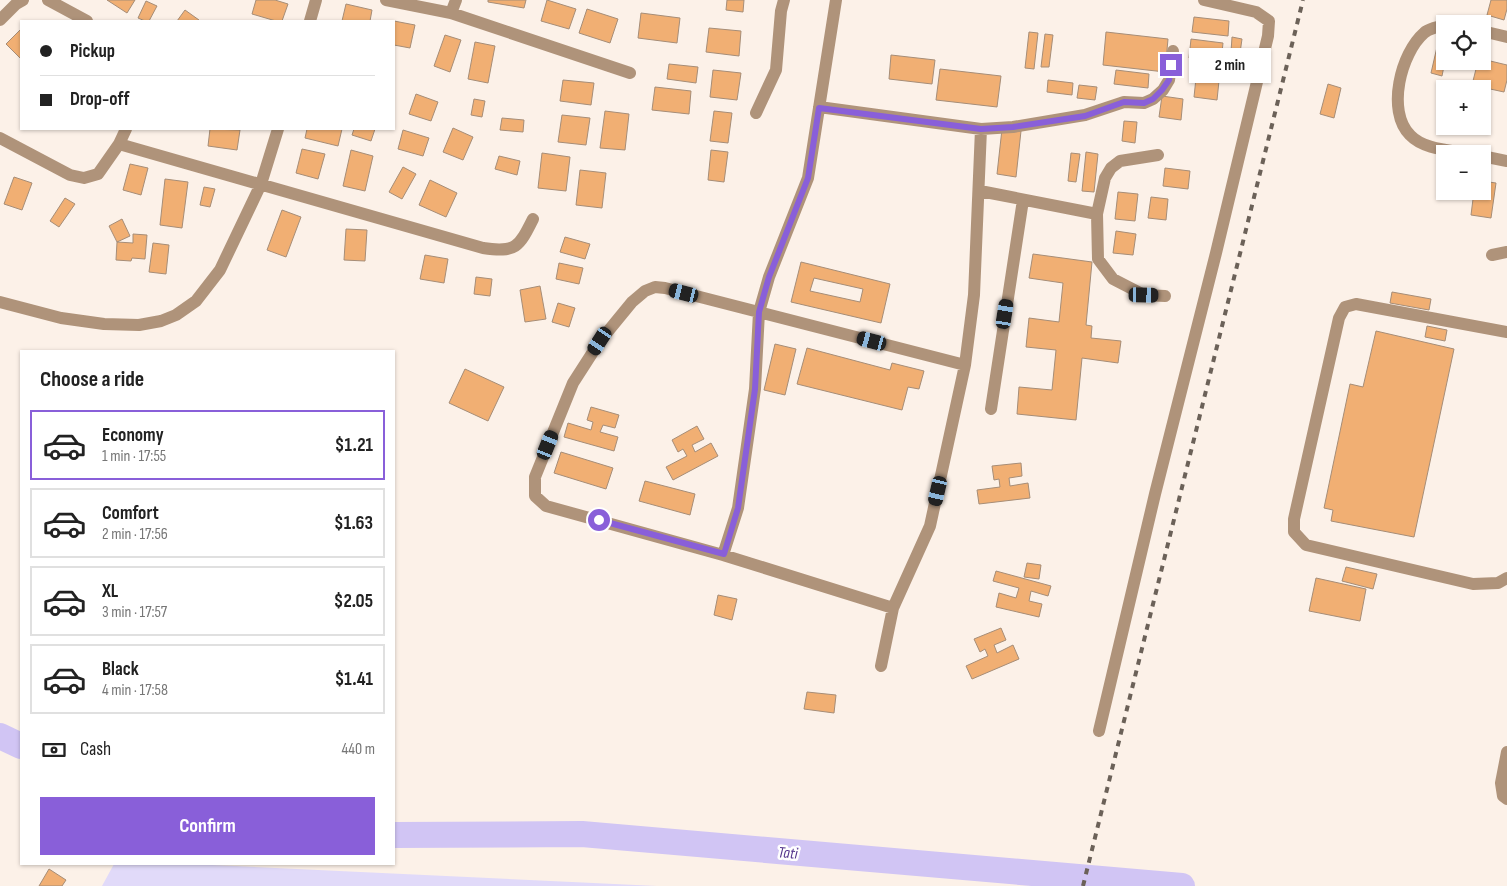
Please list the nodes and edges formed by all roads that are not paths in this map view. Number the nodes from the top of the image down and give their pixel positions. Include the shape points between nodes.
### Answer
1 (23, 0) edge
2 (48, 0) edge
3 (316, 0) edge
4 (386, 0) edge
5 (456, 0) edge
6 (784, 0) edge
7 (836, 0) edge
8 (1204, 0) edge
9 (451, 13) junction
10 (0, 20) edge
11 (85, 20) edge
12 (310, 20) edge
13 (1436, 29) edge
14 (1491, 33) edge
15 (1507, 37) edge
16 (1173, 51) dead end
17 (630, 73) dead end
18 (819, 108) junction
19 (756, 113) dead end
20 (981, 129) junction
21 (126, 130) edge
22 (278, 130) edge
23 (0, 138) edge
24 (119, 144) junction
25 (1436, 148) edge
26 (1158, 155) dead end
27 (1491, 158) edge
28 (1507, 161) edge
29 (261, 184) junction
30 (980, 191) junction
31 (1023, 200) junction
32 (1098, 214) junction
33 (533, 219) dead end
34 (1507, 252) edge
35 (1492, 255) dead end
36 (1165, 296) dead end
37 (0, 302) edge
38 (759, 312) junction
39 (1507, 332) edge
40 (965, 365) junction
41 (991, 409) dead end
42 (724, 554) junction
43 (1507, 578) edge
44 (893, 608) junction
45 (881, 666) dead end
46 (1099, 731) dead end
47 (1507, 752) edge
48 (1507, 799) edge

1 - 10 street
2 - 11 street
3 - 12 street
4 - 9 street
5 - 9 street
6 - 19 street via 776,70
7 - 18 street
8 - 46 street via 1256,12 1269,21 1268,36
9 - 17 street
13 - 25 street via 1425,32 1413,45 1400,77 1398,96 1399,114 1408,133
14 - 15 street
16 - 20 street via 1169,80 1153,99 1144,103 1124,102 1085,116
18 - 20 street
18 - 38 street via 808,178 769,277
20 - 30 street
21 - 24 street
22 - 29 street
23 - 24 street via 70,175 84,178 98,174
24 - 29 street
26 - 32 street via 1120,161 1111,168 1105,178
27 - 28 street
29 - 33 street via 502,251 515,247
29 - 37 street via 220,270 196,301 161,321 104,324 61,318
30 - 31 street
30 - 40 street via 974,295
31 - 32 street
31 - 41 street
32 - 36 street via 1098,259 1113,279 1144,295
34 - 35 street
38 - 40 street
38 - 42 street via 755,389 739,499
38 - 42 street via 665,288 645,291 600,341 572,383 535,477 535,496 546,506
39 - 43 street via 1356,304 1345,307 1339,318 1294,519 1294,532 1306,545 1473,584 1498,583
40 - 44 street via 930,526
42 - 44 street
44 - 45 street
47 - 48 street via 1501,783 1503,796

